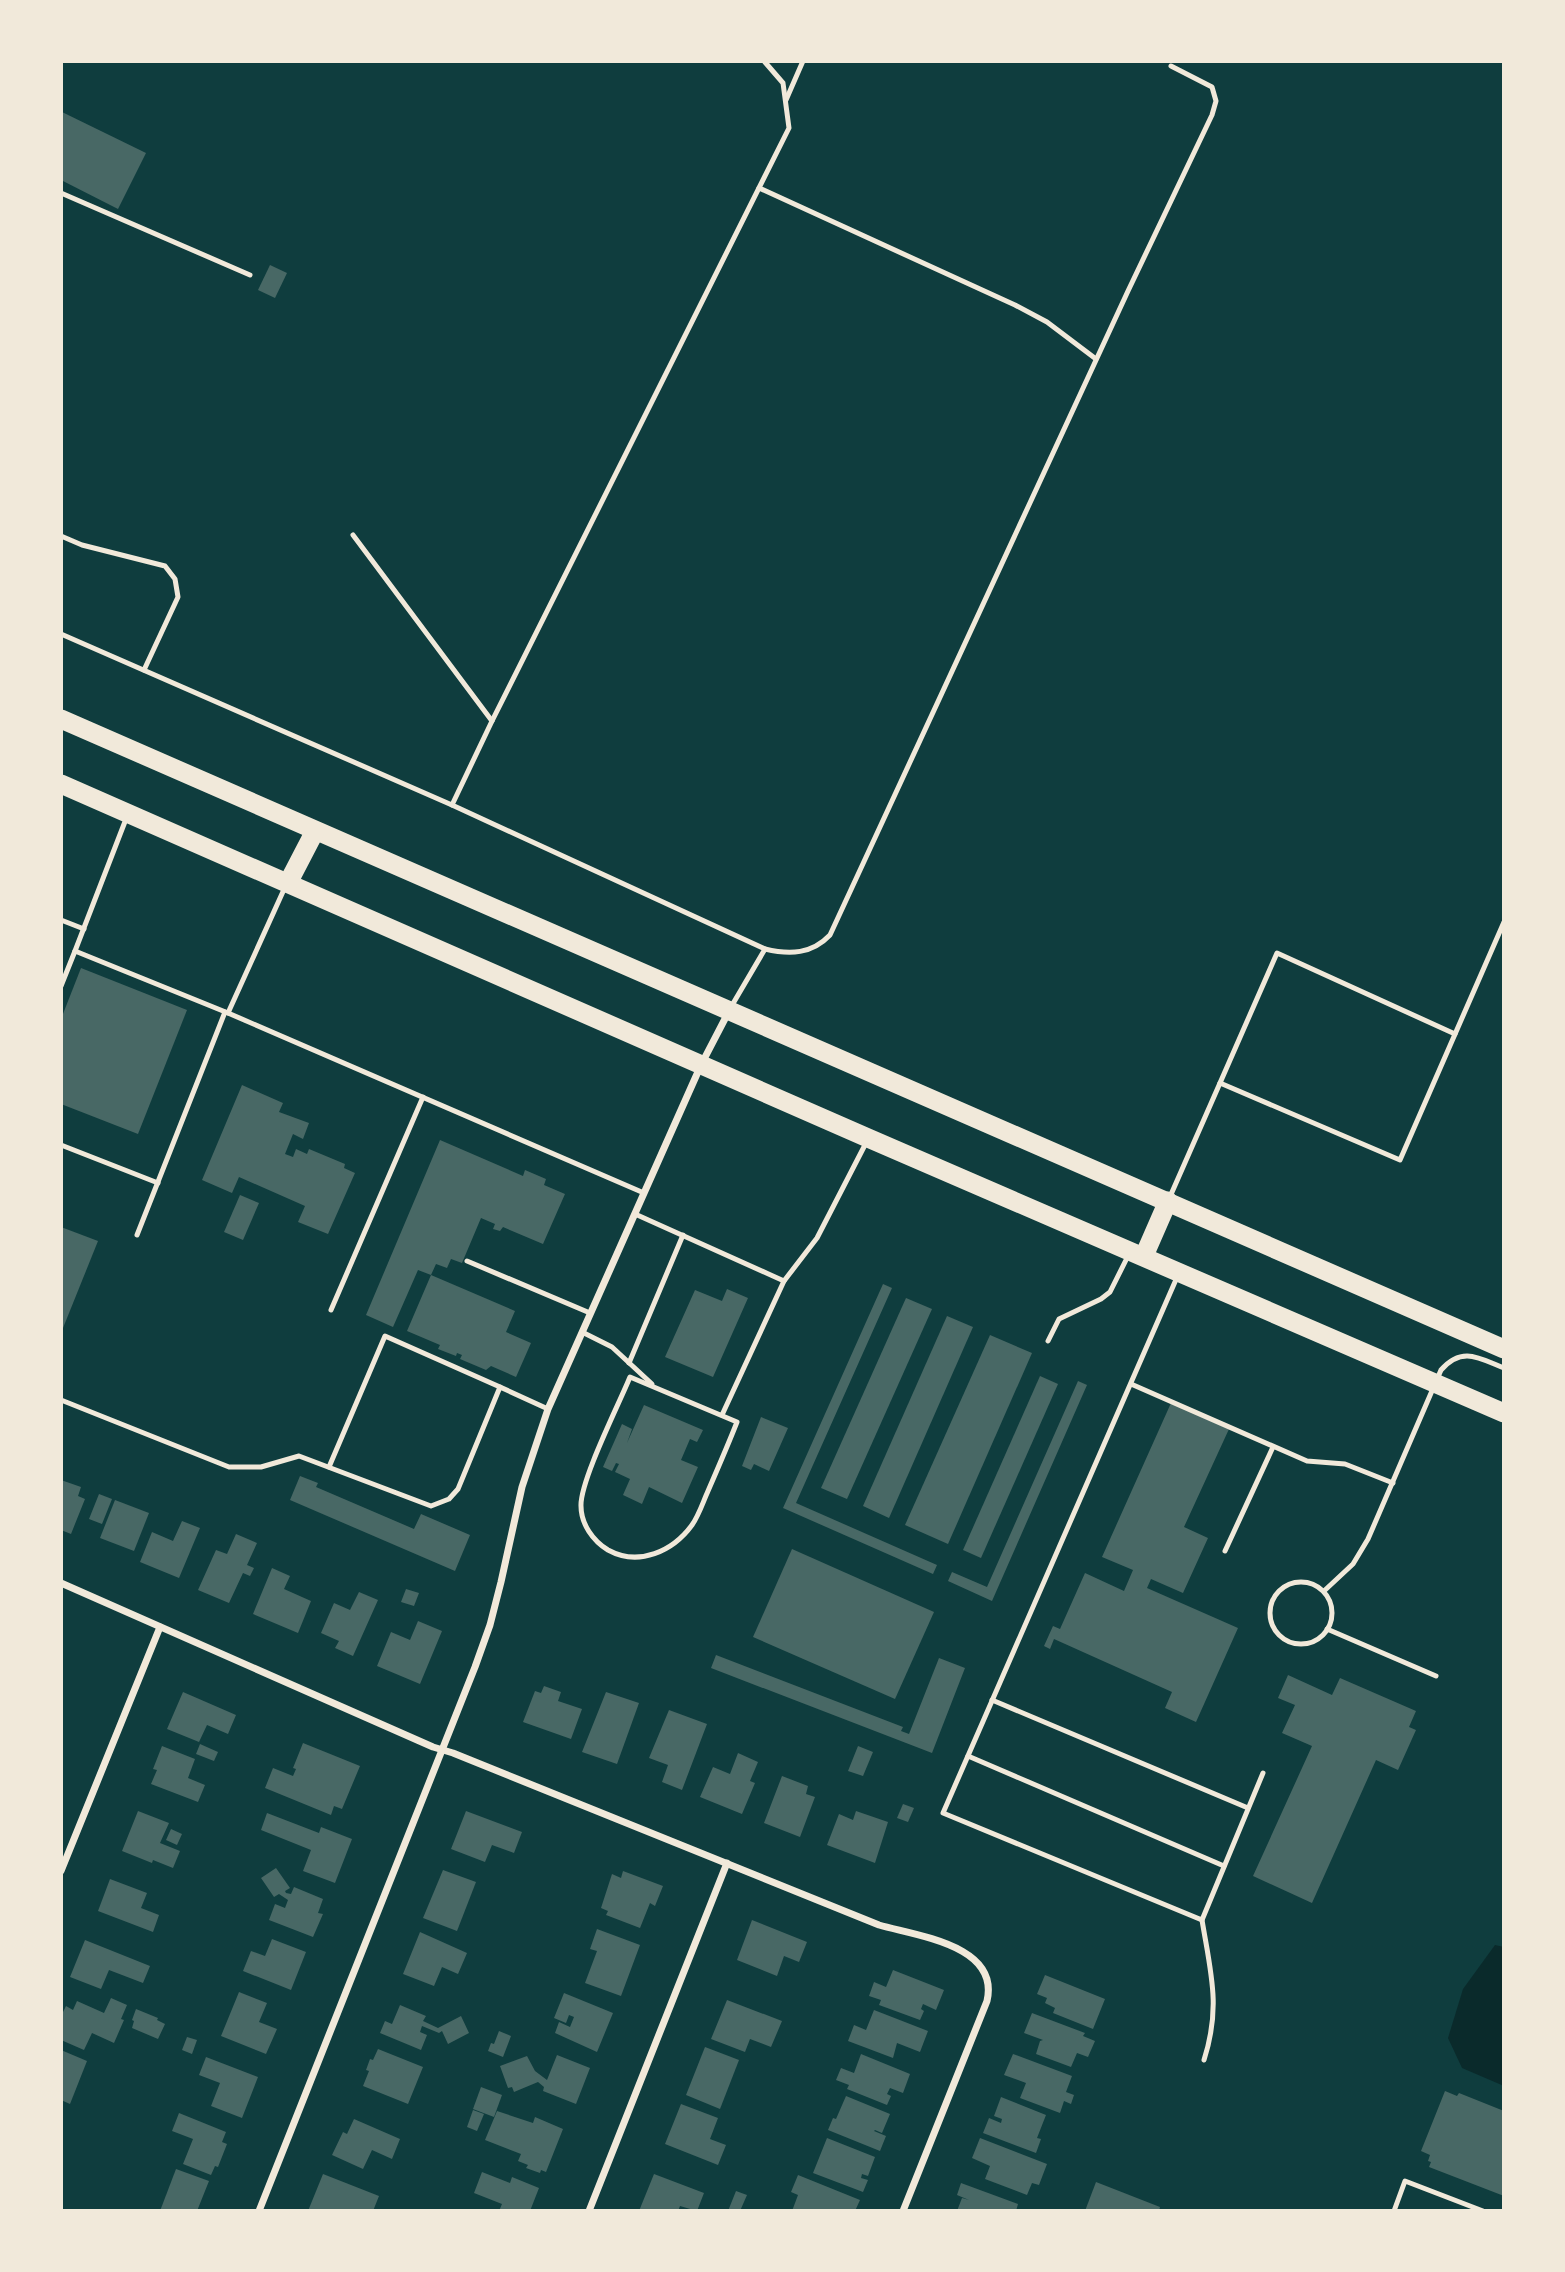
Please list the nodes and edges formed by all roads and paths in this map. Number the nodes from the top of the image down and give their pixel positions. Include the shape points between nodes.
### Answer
1 (764, 61) edge
2 (803, 61) edge
3 (1171, 66) dead end
4 (785, 101) junction
5 (759, 188) junction
6 (61, 192) edge
7 (250, 275) dead end
8 (1096, 359) junction
9 (353, 535) dead end
10 (61, 536) edge
11 (61, 634) edge
12 (144, 670) junction
13 (61, 719) edge
14 (492, 721) junction
15 (61, 784) edge
16 (452, 805) junction
17 (128, 813) junction
18 (315, 831) junction
19 (288, 883) junction
20 (61, 920) edge
21 (1504, 922) edge
22 (84, 929) junction
23 (765, 949) junction
24 (75, 951) junction
25 (61, 965) edge
26 (68, 968) junction
27 (61, 986) edge
28 (730, 1010) junction
29 (227, 1012) junction
30 (1455, 1034) junction
31 (701, 1065) junction
32 (1220, 1083) junction
33 (423, 1097) junction
34 (868, 1138) junction
35 (61, 1145) edge
36 (158, 1183) junction
37 (644, 1193) junction
38 (1168, 1201) junction
39 (635, 1214) junction
40 (137, 1234) dead end
41 (683, 1235) junction
42 (1137, 1253) junction
43 (467, 1261) dead end
44 (1180, 1272) junction
45 (784, 1281) junction
46 (331, 1310) dead end
47 (590, 1313) junction
48 (582, 1332) junction
49 (1048, 1341) dead end
50 (1504, 1349) edge
51 (629, 1363) junction
52 (1504, 1368) edge
53 (1131, 1384) junction
54 (1436, 1384) junction
55 (500, 1387) junction
56 (655, 1387) junction
57 (61, 1400) edge
58 (548, 1409) junction
59 (1504, 1413) edge
60 (722, 1415) junction
61 (1273, 1447) junction
62 (329, 1468) junction
63 (1393, 1483) junction
64 (1225, 1551) dead end
65 (61, 1583) edge
66 (1324, 1591) junction
67 (160, 1627) junction
68 (1327, 1629) junction
69 (1436, 1676) dead end
70 (992, 1700) junction
71 (442, 1750) junction
72 (968, 1756) junction
73 (1263, 1773) dead end
74 (1248, 1808) junction
75 (727, 1863) junction
76 (1224, 1866) junction
77 (61, 1871) edge
78 (1202, 1920) junction
79 (1204, 2060) dead end
80 (259, 2211) edge
81 (589, 2211) edge
82 (903, 2211) edge
83 (1394, 2211) edge
84 (1483, 2211) edge

1 - 4 lane via 783,83
2 - 4 lane
3 - 8 lane via 1206,82 1216,101
4 - 5 lane via 789,128
5 - 8 lane via 1015,305 1047,322
5 - 14 lane
6 - 7 lane
8 - 23 lane via 830,935 806,951
9 - 14 lane
10 - 12 lane via 165,566 175,579 178,597
11 - 12 lane
12 - 16 lane
13 - 18 highway
14 - 16 lane
15 - 17 highway
16 - 23 lane
17 - 19 highway
17 - 22 lane
18 - 19 highway
18 - 28 highway
19 - 29 lane
19 - 31 highway
20 - 22 lane
21 - 30 lane
22 - 24 lane
23 - 28 lane
24 - 26 lane
24 - 29 lane
25 - 26 lane
26 - 27 lane
28 - 31 street
28 - 38 highway
29 - 33 lane
29 - 36 lane
30 - 32 lane via 1400,1160
30 - 32 lane via 1277,953
31 - 34 highway
31 - 37 street
32 - 38 lane
33 - 37 lane
33 - 46 lane
34 - 42 highway
34 - 45 lane via 817,1238
35 - 36 lane
36 - 40 lane
37 - 39 street
38 - 42 highway
38 - 50 highway
39 - 41 lane
39 - 47 street
41 - 45 lane
41 - 51 lane
42 - 44 highway
42 - 49 lane via 1110,1292 1059,1319
43 - 47 lane
44 - 53 lane
44 - 54 highway
45 - 60 lane
47 - 48 street
48 - 51 lane via 612,1347
48 - 58 street
51 - 56 lane
52 - 54 lane via 1473,1356 1459,1357 1441,1370
53 - 61 lane
53 - 70 lane
54 - 59 highway
54 - 63 lane
55 - 58 lane
55 - 62 lane via 458,1489 440,1504 420,1503
55 - 62 lane via 385,1336
56 - 60 lane
56 - 60 lane via 630,1377 580,1505 593,1538 609,1550 628,1556 657,1554 687,1532 737,1422
57 - 62 lane via 229,1467 261,1467 299,1456
58 - 71 street via 522,1487 490,1625
61 - 63 lane via 1307,1461 1345,1464
61 - 64 lane
63 - 66 lane via 1353,1564
65 - 67 street
66 - 68 lane via 1333,1615
66 - 68 lane via 1312,1583 1292,1582 1276,1594 1269,1614 1277,1633 1295,1644 1316,1640
67 - 71 street
67 - 77 street
68 - 69 lane
70 - 72 lane
70 - 74 lane
71 - 75 street
71 - 80 street
72 - 76 lane
72 - 78 lane via 943,1813
73 - 74 lane
74 - 76 lane
75 - 81 street
75 - 82 street via 879,1925 951,1946 984,1970 987,2001
76 - 78 lane
78 - 79 lane via 1214,1989 1212,2034
83 - 84 lane via 1405,2181

